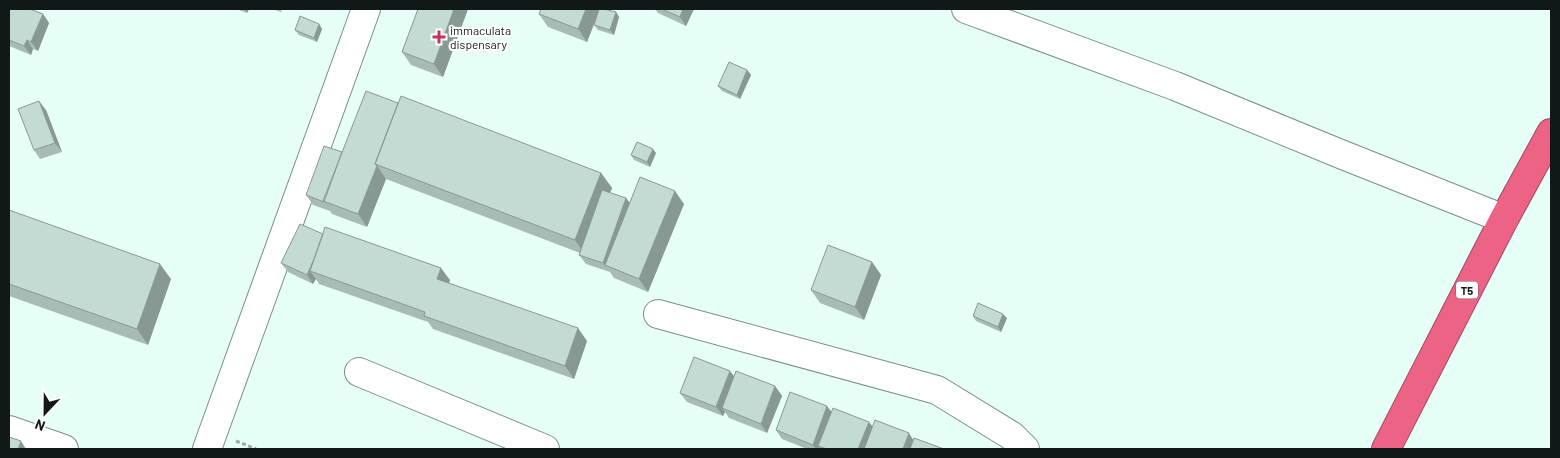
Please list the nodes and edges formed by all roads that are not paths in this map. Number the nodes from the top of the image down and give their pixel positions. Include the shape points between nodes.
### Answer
1 (366, 9) edge
2 (966, 9) edge
3 (1551, 133) edge
4 (1504, 219) junction
5 (658, 314) dead end
6 (359, 372) dead end
7 (9, 430) edge
8 (64, 449) edge
9 (207, 449) edge
10 (545, 449) edge
11 (1025, 449) edge
12 (1386, 449) edge

1 - 9 street
2 - 4 street via 1175,86
3 - 4 highway, T5
4 - 12 highway, T5
5 - 11 street via 937,390 1012,436
6 - 10 street
7 - 8 street

